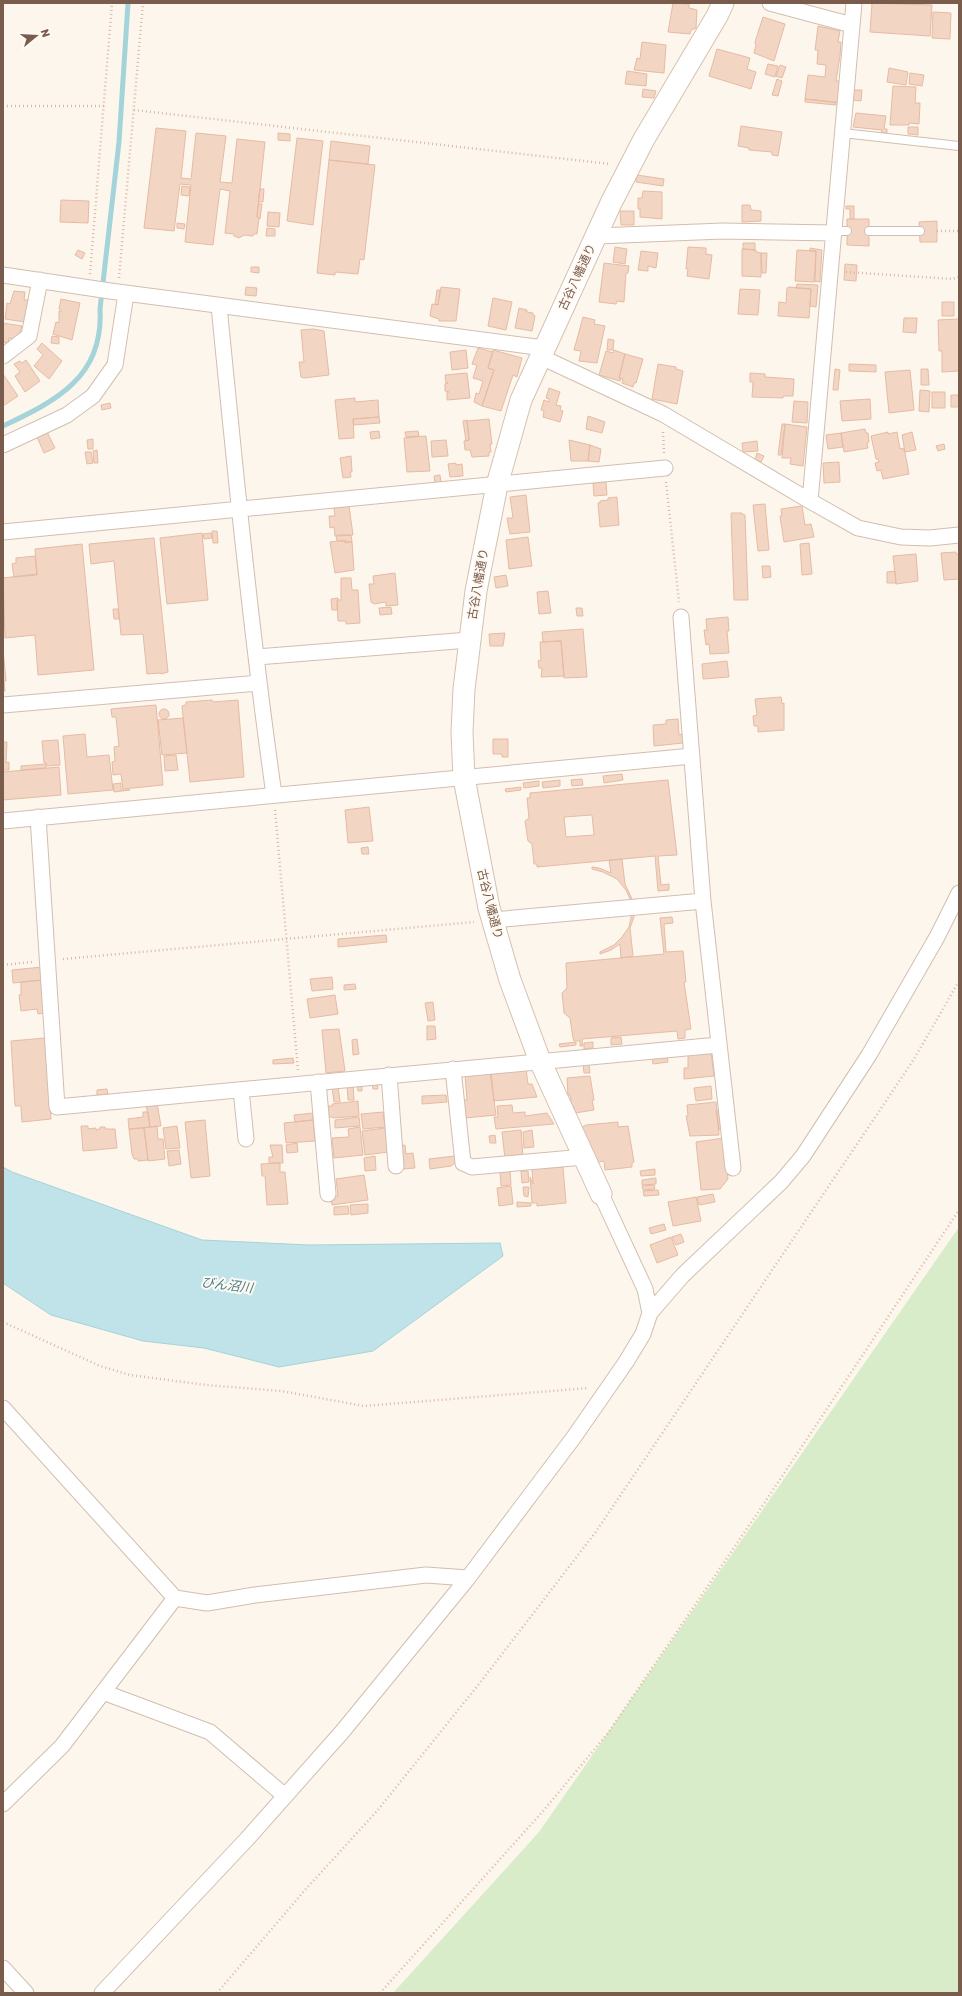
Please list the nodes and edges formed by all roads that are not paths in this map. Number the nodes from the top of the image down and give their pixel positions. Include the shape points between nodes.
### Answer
1 (723, 3) edge
2 (770, 3) edge
3 (854, 3) edge
4 (852, 25) junction
5 (843, 133) junction
6 (959, 146) edge
7 (838, 231) junction
8 (869, 231) dead end
9 (920, 231) dead end
10 (597, 236) junction
11 (3, 275) edge
12 (40, 280) junction
13 (122, 293) junction
14 (219, 306) junction
15 (542, 352) junction
16 (3, 356) edge
17 (3, 445) edge
18 (665, 468) road end
19 (497, 485) junction
20 (810, 502) junction
21 (240, 510) junction
22 (3, 532) edge
23 (959, 535) edge
24 (681, 617) road end
25 (469, 640) junction
26 (257, 657) junction
27 (258, 683) junction
28 (3, 705) edge
29 (692, 756) junction
30 (464, 778) junction
31 (274, 795) junction
32 (38, 817) junction
33 (3, 821) edge
34 (959, 893) edge
35 (703, 901) junction
36 (493, 920) junction
37 (718, 1045) junction
38 (540, 1061) junction
39 (453, 1069) junction
40 (389, 1075) junction
41 (318, 1082) junction
42 (241, 1090) junction
43 (246, 1140) dead end
44 (584, 1157) junction
45 (396, 1166) dead end
46 (733, 1168) dead end
47 (328, 1194) dead end
48 (600, 1194) joint
49 (650, 1312) junction
50 (3, 1408) edge
51 (468, 1578) junction
52 (175, 1598) junction
53 (104, 1692) junction
54 (284, 1796) junction
55 (3, 1804) edge
56 (3, 1968) edge
57 (26, 1993) edge
58 (102, 1993) edge

1 - 10 street, 古谷八幡通り via 644,139
2 - 4 street
3 - 4 street
4 - 5 street
5 - 6 lane
5 - 7 street
7 - 10 street via 723,231
7 - 20 street via 831,271
8 - 9 lane
10 - 15 street, 古谷八幡通り
11 - 12 street
12 - 13 street
12 - 16 street via 29,336
13 - 14 street
13 - 17 street via 115,365 93,396 67,415
14 - 15 street
14 - 21 street
15 - 19 street, 古谷八幡通り via 520,400
15 - 20 street via 663,414
18 - 19 street
19 - 21 street
19 - 25 street, 古谷八幡通り
20 - 23 street via 858,528 901,537
21 - 22 street
21 - 26 street
24 - 29 street
25 - 26 street
25 - 30 street, 古谷八幡通り via 462,724
26 - 27 street
27 - 28 street
27 - 31 street
29 - 30 street
29 - 35 street
30 - 31 street
30 - 36 street, 古谷八幡通り
31 - 32 street
32 - 33 street
32 - 42 street via 57,1108
34 - 49 street via 877,1042 803,1156 781,1182 683,1276
35 - 36 street
35 - 37 street
36 - 38 street, 古谷八幡通り via 510,980
37 - 38 street
37 - 46 street
38 - 39 street
38 - 44 street, 古谷八幡通り
39 - 40 street
39 - 44 street via 463,1163 472,1167
40 - 41 street
40 - 45 street
41 - 42 street
41 - 47 street
42 - 43 street
44 - 48 street, 古谷八幡通り
48 - 49 street via 645,1289
49 - 51 street via 642,1334 609,1387
50 - 52 street
51 - 52 street via 426,1576 206,1603
51 - 54 street via 342,1732
52 - 53 street
53 - 54 street via 210,1732
53 - 55 street via 62,1746
54 - 58 street
56 - 57 street

